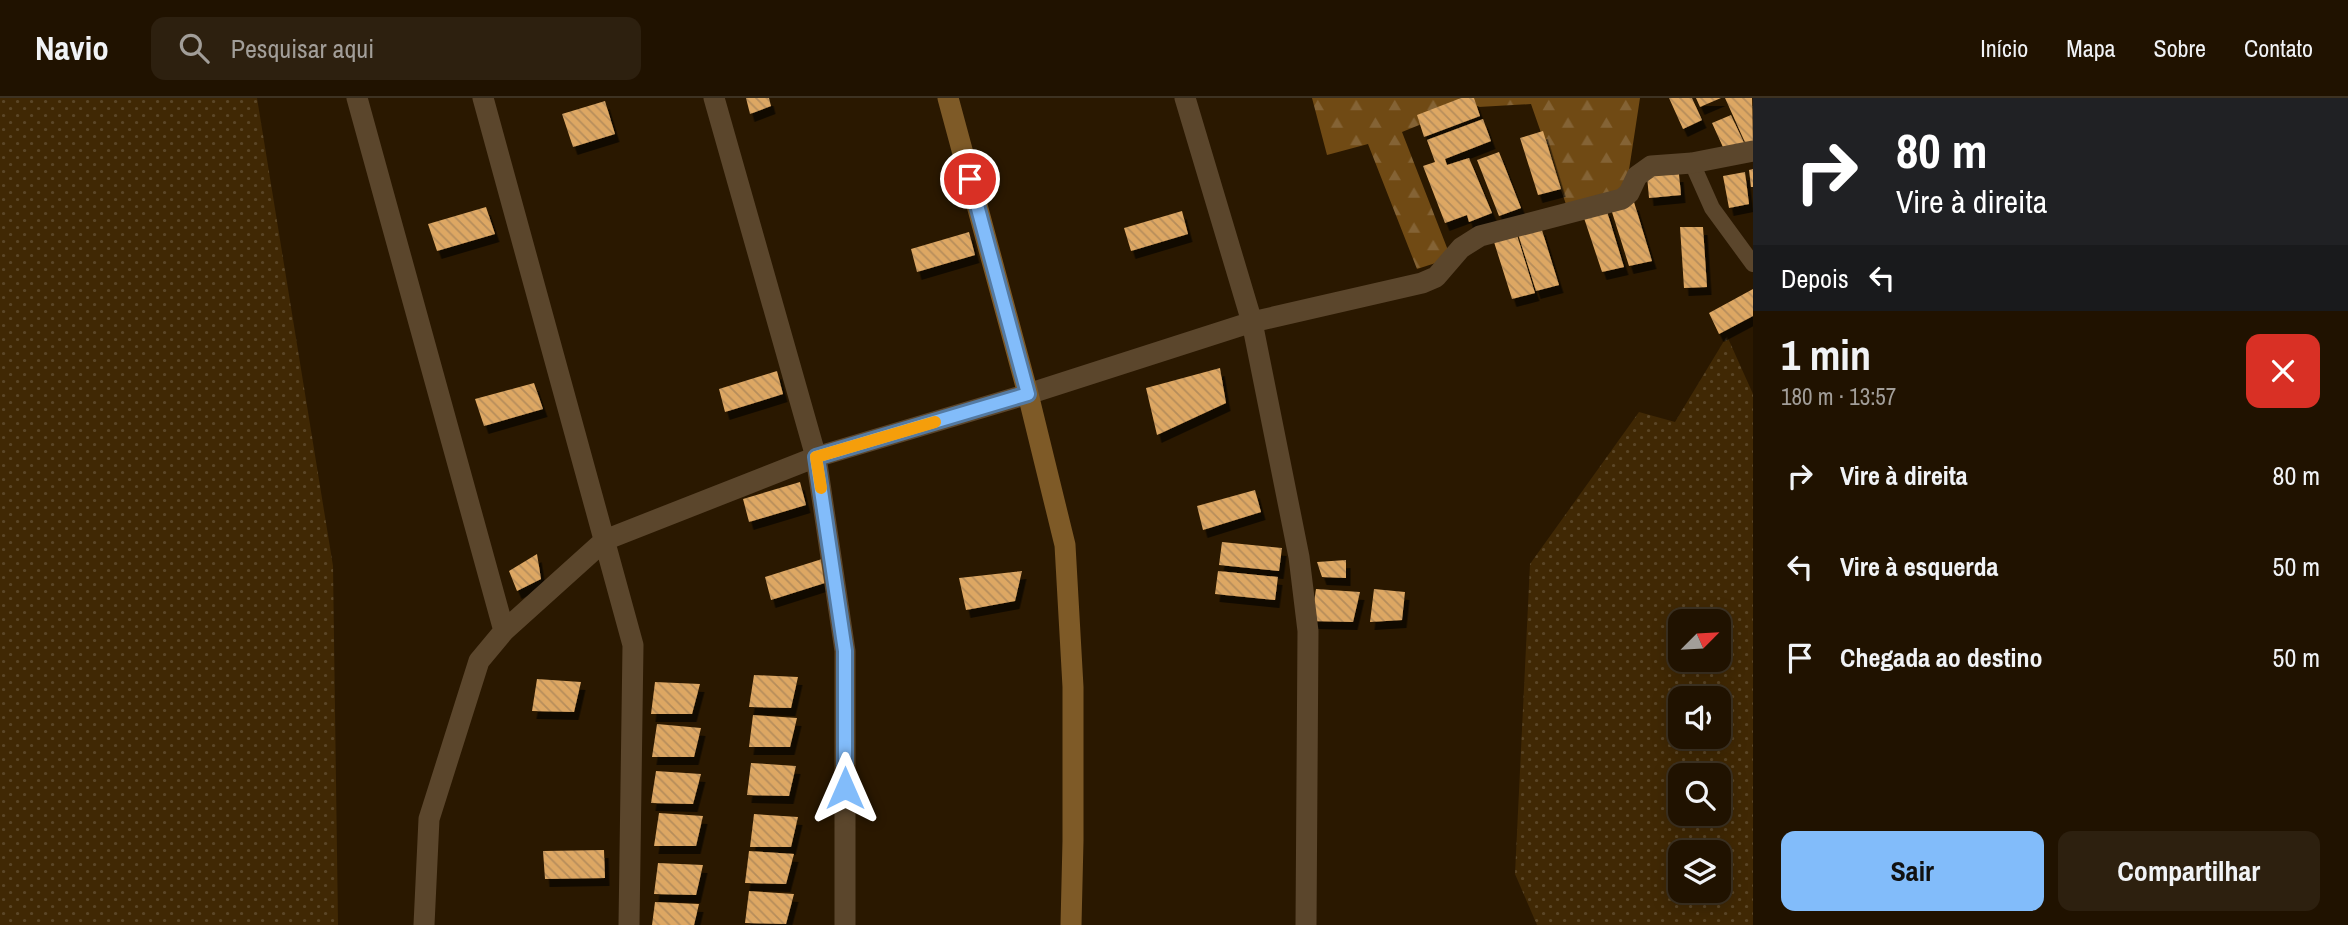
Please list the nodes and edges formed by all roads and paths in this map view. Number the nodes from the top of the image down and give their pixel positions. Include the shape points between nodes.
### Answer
1 (357, 98) edge
2 (483, 98) edge
3 (714, 98) edge
4 (948, 98) edge
5 (1185, 98) edge
6 (1753, 151) edge
7 (1692, 163) junction
8 (1753, 264) edge
9 (1252, 323) junction
10 (1028, 394) junction
11 (816, 457) junction
12 (605, 540) junction
13 (504, 631) junction
14 (424, 925) edge
15 (629, 925) edge
16 (845, 925) edge
17 (1071, 925) edge
18 (1306, 925) edge

1 - 13 street
2 - 12 street
3 - 11 street
4 - 10 street
5 - 9 street
6 - 7 street
7 - 8 lane via 1712,208
7 - 9 street via 1651,166 1637,176 1622,199 1480,236 1422,283
9 - 10 street
9 - 18 street via 1299,557 1308,631
10 - 11 street
10 - 17 street via 1065,545 1073,687
11 - 12 street
11 - 16 street via 845,651
12 - 13 street
12 - 15 street via 633,645
13 - 14 street via 479,661 429,819

